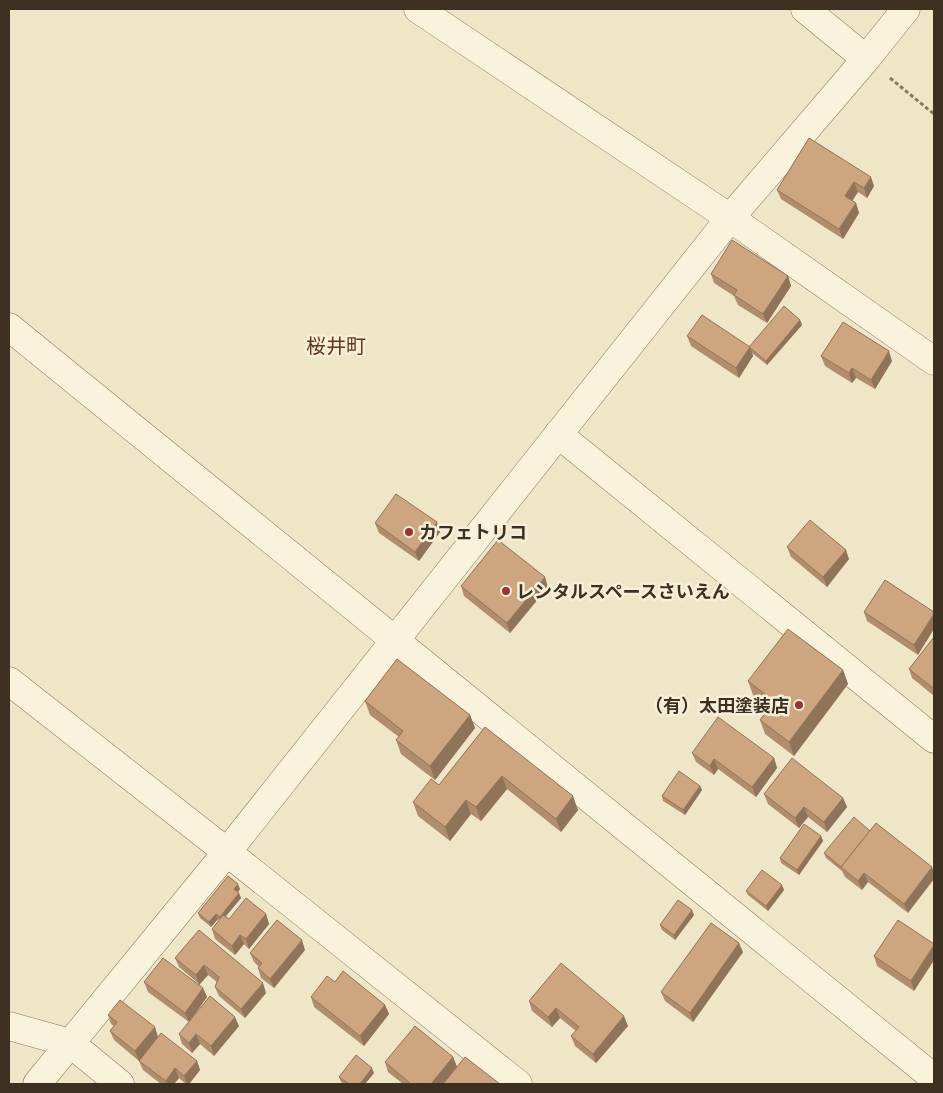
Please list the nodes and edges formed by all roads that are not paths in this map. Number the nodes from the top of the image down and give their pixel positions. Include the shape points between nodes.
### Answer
1 (418, 9) edge
2 (805, 9) edge
3 (906, 9) edge
4 (866, 59) junction
5 (730, 218) junction
6 (9, 327) edge
7 (934, 361) edge
8 (558, 434) junction
9 (394, 640) junction
10 (9, 681) edge
11 (934, 739) edge
12 (227, 852) junction
13 (9, 1026) edge
14 (70, 1043) junction
15 (934, 1078) edge
16 (37, 1084) edge
17 (120, 1084) edge
18 (518, 1084) edge

1 - 5 street
2 - 4 street
3 - 4 street
4 - 5 street
5 - 7 street
5 - 8 street
6 - 9 street
8 - 9 street
8 - 11 street
9 - 12 street
9 - 15 street
10 - 12 street
12 - 14 street
12 - 18 street
13 - 14 street
14 - 16 street
14 - 17 street

